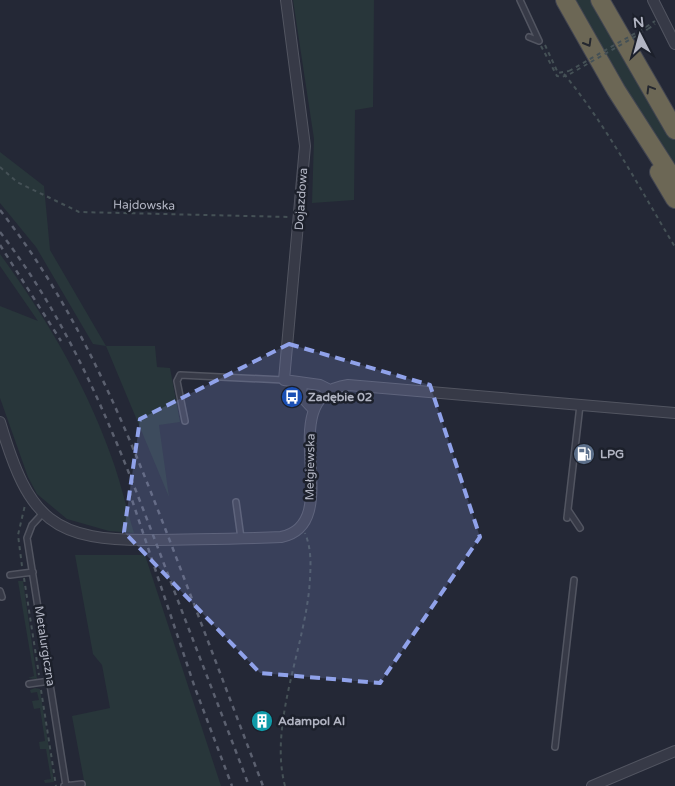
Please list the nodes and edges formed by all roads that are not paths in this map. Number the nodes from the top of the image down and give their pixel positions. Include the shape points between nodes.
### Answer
1 (286, 0) edge
2 (520, 0) edge
3 (565, 0) edge
4 (600, 0) edge
5 (654, 0) edge
6 (529, 37) dead end
7 (675, 44) edge
8 (616, 90) junction
9 (675, 130) edge
10 (675, 182) edge
11 (675, 199) edge
12 (284, 380) junction
13 (302, 383) junction
14 (330, 390) junction
15 (580, 405) junction
16 (314, 410) junction
17 (675, 413) edge
18 (185, 421) dead end
19 (0, 422) edge
20 (236, 502) dead end
21 (568, 510) junction
22 (44, 512) junction
23 (568, 518) dead end
24 (580, 528) dead end
25 (241, 538) junction
26 (33, 572) junction
27 (10, 575) dead end
28 (574, 580) dead end
29 (0, 591) edge
30 (2, 597) dead end
31 (50, 681) junction
32 (30, 684) dead end
33 (555, 746) dead end
34 (675, 752) edge
35 (82, 784) dead end
36 (65, 786) edge
37 (592, 786) edge

1 - 12 street, Dojazdowa via 305,146
2 - 6 lane via 539,41
3 -> 8 highway
9 -> 4 highway
5 - 7 street
8 - 10 highway
8 - 11 highway via 642,144
12 - 13 street
12 - 18 lane via 180,375 178,381
13 - 14 street
13 - 16 street via 301,396
14 - 15 street via 348,385
14 - 16 street, Mełgiewska
15 - 17 street
15 - 21 lane
16 - 25 street, Mełgiewska via 310,438 309,511 301,528 289,536
19 - 22 street via 20,480
20 - 25 lane
21 - 23 lane
21 - 24 lane
22 - 25 street via 73,532 103,539
22 - 26 lane, Metalurgiczna via 28,534
26 - 27 lane
26 - 31 lane, Metalurgiczna
28 - 33 lane
29 - 30 lane
31 - 32 lane
31 - 36 lane, Metalurgiczna
34 - 37 street
35 - 36 lane

